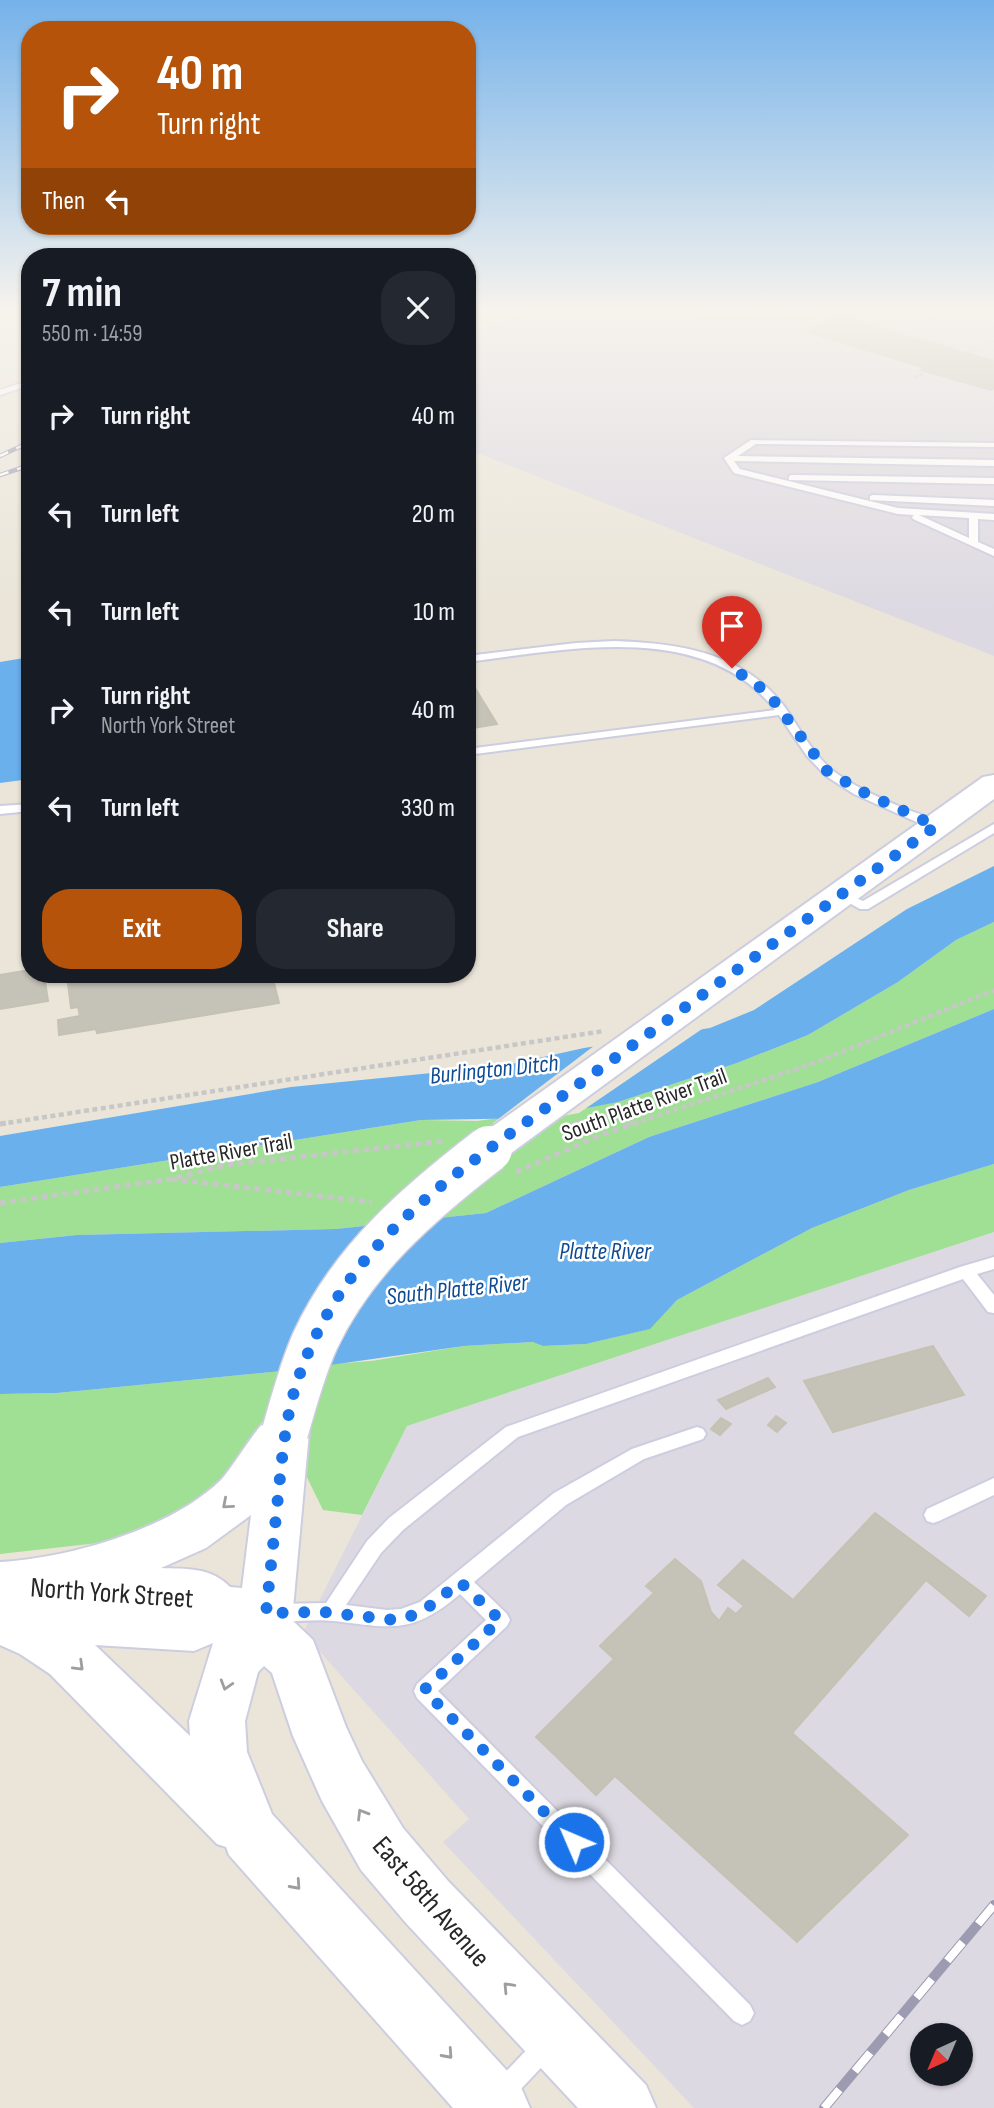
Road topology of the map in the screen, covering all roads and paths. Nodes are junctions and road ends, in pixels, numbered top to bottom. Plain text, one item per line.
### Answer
1 (994, 445) edge
2 (728, 458) junction
3 (994, 463) edge
4 (766, 477) junction
5 (994, 481) edge
6 (845, 497) junction
7 (994, 503) edge
8 (898, 511) junction
9 (974, 516) junction
10 (994, 517) edge
11 (973, 543) junction
12 (994, 553) edge
13 (476, 658) edge
14 (781, 712) junction
15 (476, 751) edge
16 (994, 784) edge
17 (21, 808) edge
18 (0, 810) edge
19 (936, 826) junction
20 (994, 828) edge
21 (841, 895) junction
22 (994, 990) edge
23 (651, 1032) junction
24 (552, 1121) junction
25 (0, 1124) edge
26 (632, 1125) junction
27 (481, 1156) junction
28 (171, 1179) junction
29 (0, 1203) edge
30 (378, 1203) dead end
31 (994, 1263) edge
32 (967, 1271) junction
33 (994, 1307) edge
34 (285, 1432) junction
35 (697, 1434) dead end
36 (994, 1486) edge
37 (933, 1515) dead end
38 (460, 1582) junction
39 (9, 1601) edge
40 (331, 1612) junction
41 (249, 1618) junction
42 (250, 1834) junction
43 (742, 2013) dead end
44 (555, 2037) junction
45 (492, 2106) edge
46 (623, 2108) edge

1 - 2 lane
2 - 3 lane
2 - 4 lane
4 - 5 lane
4 - 6 lane
6 - 7 lane
6 - 8 lane
8 - 9 lane
8 - 11 lane
9 - 10 lane
9 - 11 lane
11 - 12 lane
13 - 14 lane
14 - 15 lane
14 - 19 lane
16 - 19 main road
17 - 18 lane
19 - 21 main road
20 - 21 lane
21 - 23 main road
22 - 26 path, South Platte River Trail
23 - 24 main road
23 - 25 path
24 - 26 path
24 - 27 main road
26 - 27 path, South Platte River Trail
27 - 28 path, Platte River Trail
27 - 34 main road, bridge
28 - 29 path, Platte River Trail
28 - 30 path
31 - 32 lane
32 - 33 lane
32 - 40 lane
34 -> 39 main road
34 - 41 main road
35 - 38 lane
36 - 37 lane
38 - 40 lane
38 - 43 lane
39 - 41 main road, North York Street
39 -> 42 main road
40 - 41 lane
41 -> 42 main road
44 -> 41 main road, East 58th Avenue
42 -> 45 main road
44 - 45 lane
44 - 46 main road, East 58th Avenue

